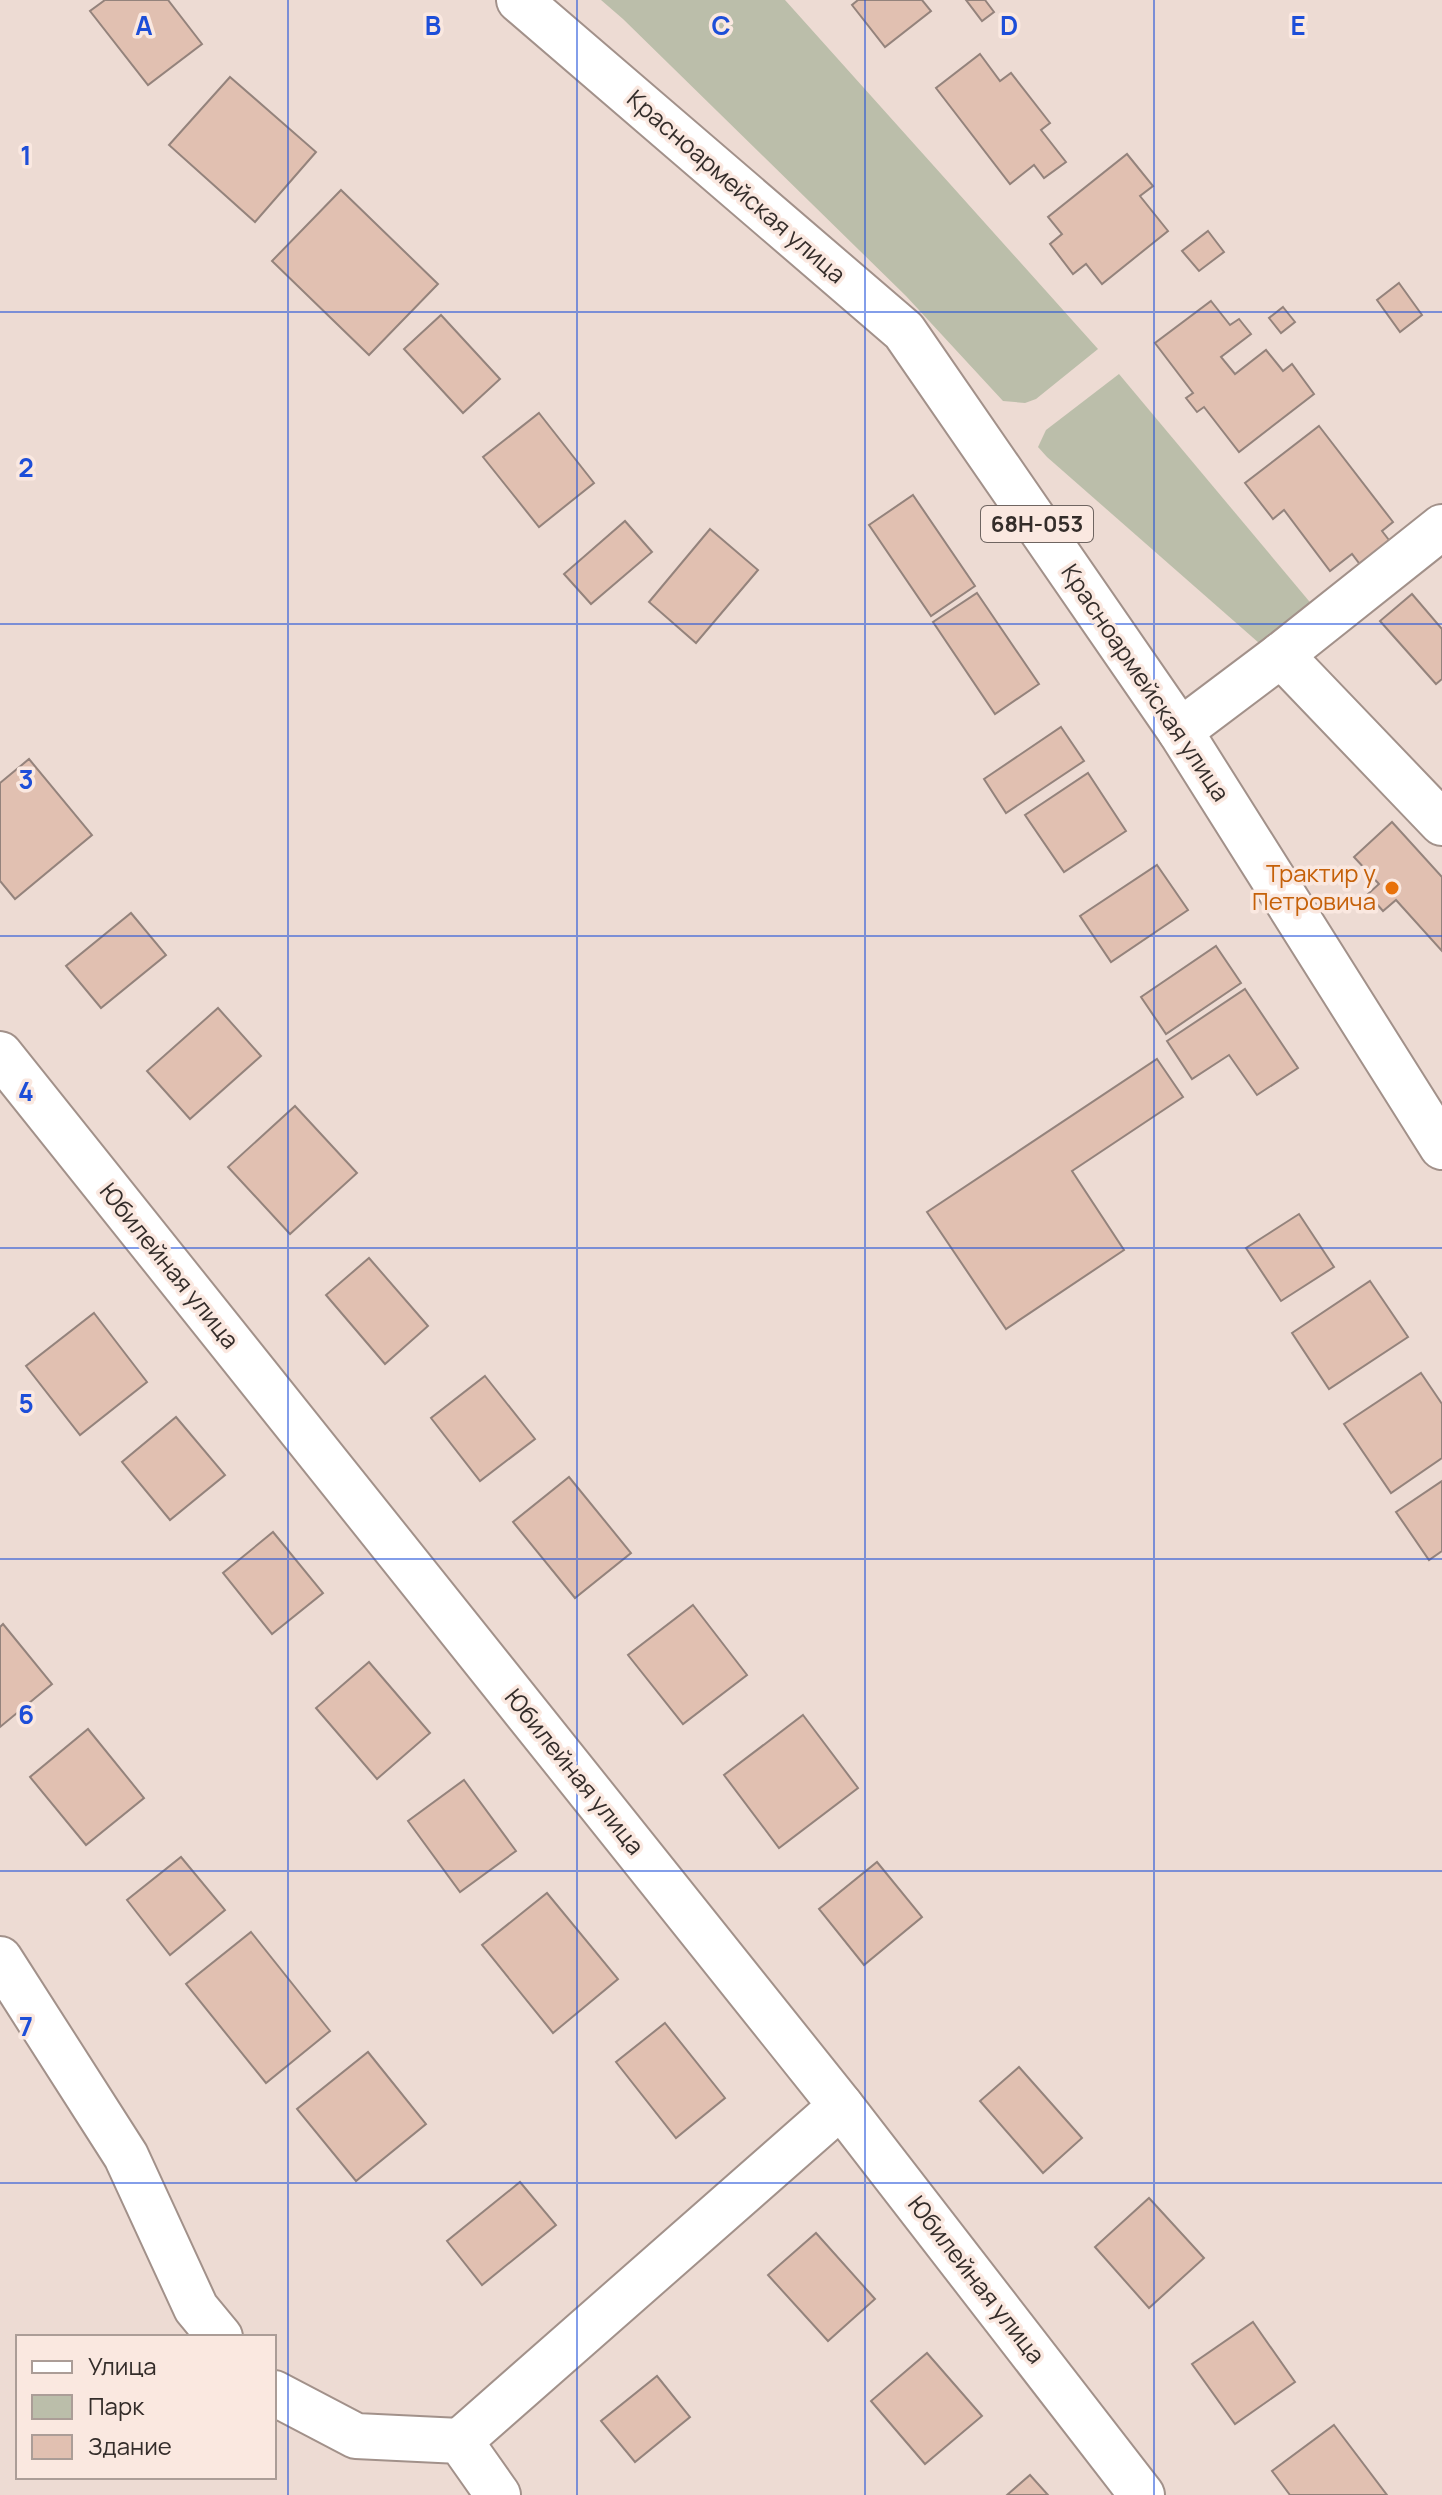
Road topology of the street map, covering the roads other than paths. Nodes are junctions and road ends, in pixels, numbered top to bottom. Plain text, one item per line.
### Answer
1 (519, 0) edge
2 (1442, 527) edge
3 (1281, 655) junction
4 (1180, 731) junction
5 (1442, 823) edge
6 (0, 1054) edge
7 (1442, 1147) edge
8 (0, 1959) edge
9 (841, 2106) junction
10 (218, 2335) edge
11 (276, 2394) edge
12 (460, 2441) junction
13 (498, 2495) edge
14 (1142, 2495) edge

1 - 4 street, Красноармейская улица / 68Н-053
2 - 3 street
3 - 4 street
3 - 5 street
4 - 7 street, Красноармейская улица / 68Н-053
6 - 9 street, Юбилейная улица
8 - 10 street
9 - 12 street
9 - 14 street, Юбилейная улица
11 - 12 street
12 - 13 street

